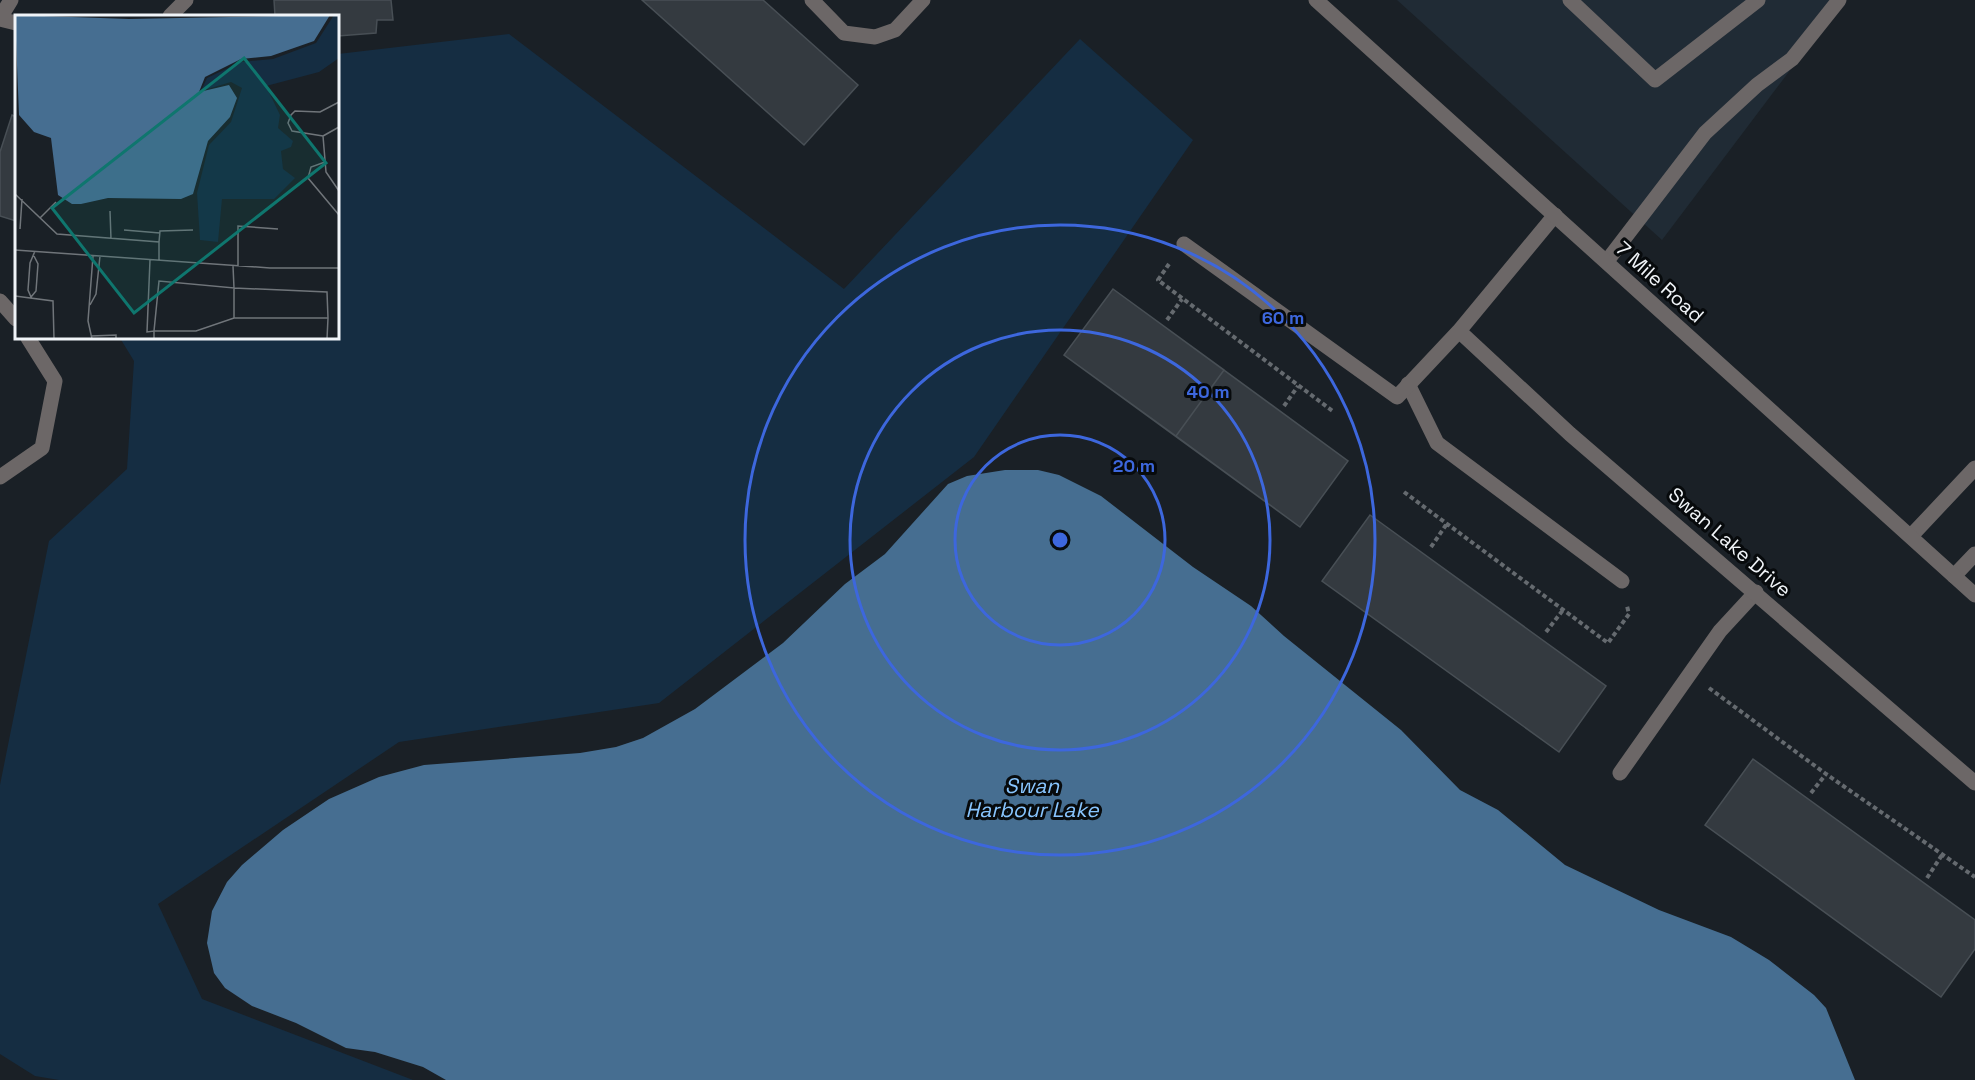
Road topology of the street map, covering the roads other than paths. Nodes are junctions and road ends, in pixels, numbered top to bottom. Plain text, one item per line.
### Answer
1 (11, 0) edge
2 (186, 0) edge
3 (812, 0) edge
4 (923, 0) edge
5 (1316, 0) edge
6 (1570, 0) edge
7 (1758, 0) edge
8 (1839, 0) edge
9 (171, 15) edge
10 (0, 18) edge
11 (15, 23) edge
12 (1555, 215) junction
13 (1184, 244) road end
14 (1606, 261) junction
15 (0, 301) edge
16 (15, 318) edge
17 (1459, 331) junction
18 (29, 339) edge
19 (1408, 384) junction
20 (1975, 468) edge
21 (0, 477) edge
22 (1911, 536) junction
23 (1975, 554) edge
24 (1954, 576) junction
25 (1622, 581) road end
26 (1756, 592) junction
27 (1975, 595) edge
28 (1620, 773) dead end
29 (1975, 783) edge

1 - 10 street
2 - 9 street
3 - 4 street
5 - 12 street, 7 Mile Road
6 - 7 street
8 - 14 street
10 - 11 street
12 - 14 street, 7 Mile Road
12 - 17 street
13 - 19 street
14 - 22 street, 7 Mile Road
15 - 16 street
17 - 19 street
17 - 26 street, Swan Lake Drive
18 - 21 street
19 - 25 street
20 - 22 street
22 - 24 street, 7 Mile Road
23 - 24 street
24 - 27 street, 7 Mile Road
26 - 28 street
26 - 29 street, Swan Lake Drive

